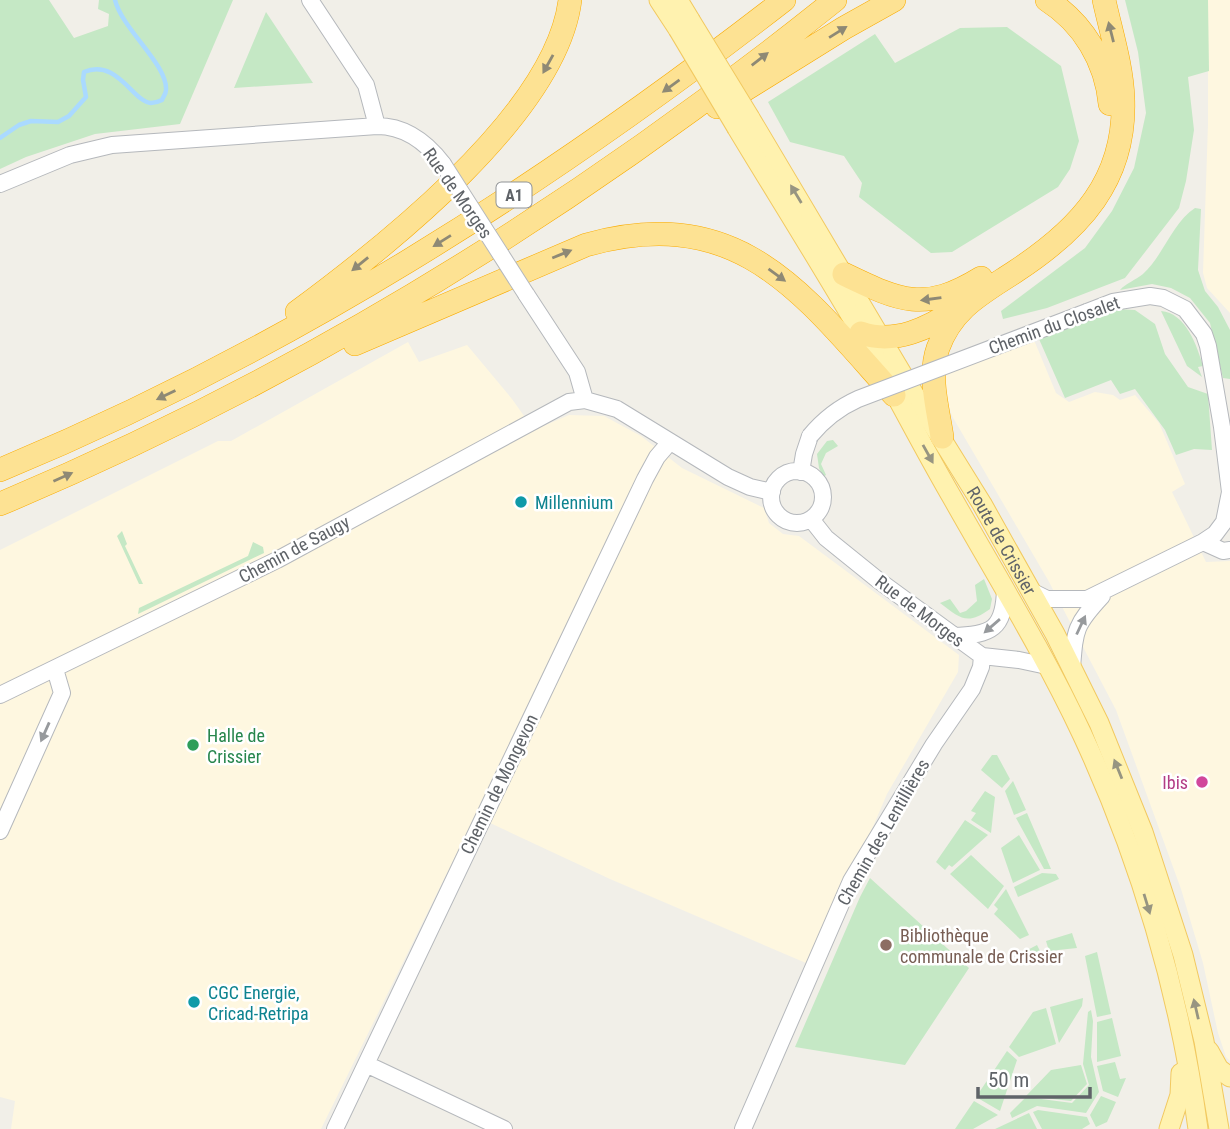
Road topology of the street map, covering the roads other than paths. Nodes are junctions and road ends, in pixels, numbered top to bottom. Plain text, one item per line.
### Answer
1 (310, 0) edge
2 (570, 0) edge
3 (659, 0) edge
4 (678, 0) edge
5 (784, 0) edge
6 (835, 0) edge
7 (894, 0) edge
8 (1047, 0) edge
9 (1104, 0) edge
10 (684, 25) junction
11 (743, 123) junction
12 (377, 126) junction
13 (0, 184) edge
14 (585, 186) junction
15 (844, 274) junction
16 (968, 301) junction
17 (870, 335) junction
18 (227, 364) junction
19 (894, 395) junction
20 (233, 397) junction
21 (585, 400) junction
22 (942, 437) junction
23 (669, 443) junction
24 (0, 470) edge
25 (801, 472) junction
26 (772, 492) junction
27 (0, 504) edge
28 (811, 519) junction
29 (1227, 524) edge
30 (1203, 542) junction
31 (1230, 551) edge
32 (1005, 589) junction
33 (1108, 590) junction
34 (1031, 591) junction
35 (953, 636) junction
36 (982, 656) junction
37 (1047, 666) junction
38 (1072, 668) junction
39 (55, 669) junction
40 (0, 695) edge
41 (0, 831) edge
42 (1204, 1041) junction
43 (1184, 1047) junction
44 (366, 1064) junction
45 (1230, 1077) edge
46 (1218, 1125) edge
47 (335, 1129) edge
48 (504, 1129) edge
49 (743, 1129) edge
50 (1169, 1129) edge
51 (1198, 1129) edge

1 - 12 street
2 -> 18 highway
3 - 10 main road, Route de Crissier
4 - 10 main road, Route de Crissier
5 -> 18 highway, A1
14 -> 6 highway, A1
14 -> 7 highway
8 -> 15 highway
16 -> 9 highway
10 - 11 main road, Route de Crissier, bridge
15 -> 11 main road, Route de Crissier
11 - 17 main road, Route de Crissier
12 - 13 street, Rue de Morges
12 - 21 street, Rue de Morges, bridge
14 - 20 highway, A1
15 - 17 main road, Route de Crissier
16 - 17 highway
16 - 22 highway
17 - 19 main road, Route de Crissier
17 - 22 main road, Route de Crissier
18 -> 24 highway, A1
20 -> 19 highway
19 -> 32 main road, Route de Crissier
27 -> 20 highway, A1
21 - 23 street
21 - 39 street, Chemin de Saugy
22 - 34 main road, Route de Crissier
23 - 26 street
23 - 44 street, Chemin de Mongevon
25 - 26 street
25 - 28 street
25 - 29 street, Chemin du Closalet, bridge
26 - 28 street
28 - 35 street, Rue de Morges
29 - 30 street, Chemin du Closalet
30 - 31 street
30 - 33 street, Chemin du Closalet
32 -> 35 street
32 - 37 main road, Route de Crissier
33 - 34 street, Chemin du Closalet
38 -> 33 street, Chemin du Closalet
34 - 38 main road, Route de Crissier
35 - 36 street, Rue de Morges
36 - 37 street, Rue de Morges
36 - 49 street, Chemin des Lentillières
37 -> 43 main road, Route de Crissier
42 -> 38 main road, Route de Crissier
39 - 40 street, Chemin de Saugy
39 -> 41 street
42 - 45 main road
42 - 46 main road, Route de Crissier
43 - 50 main road
43 - 51 main road, Route de Crissier
44 - 47 street, Chemin de Mongevon
44 - 48 street

